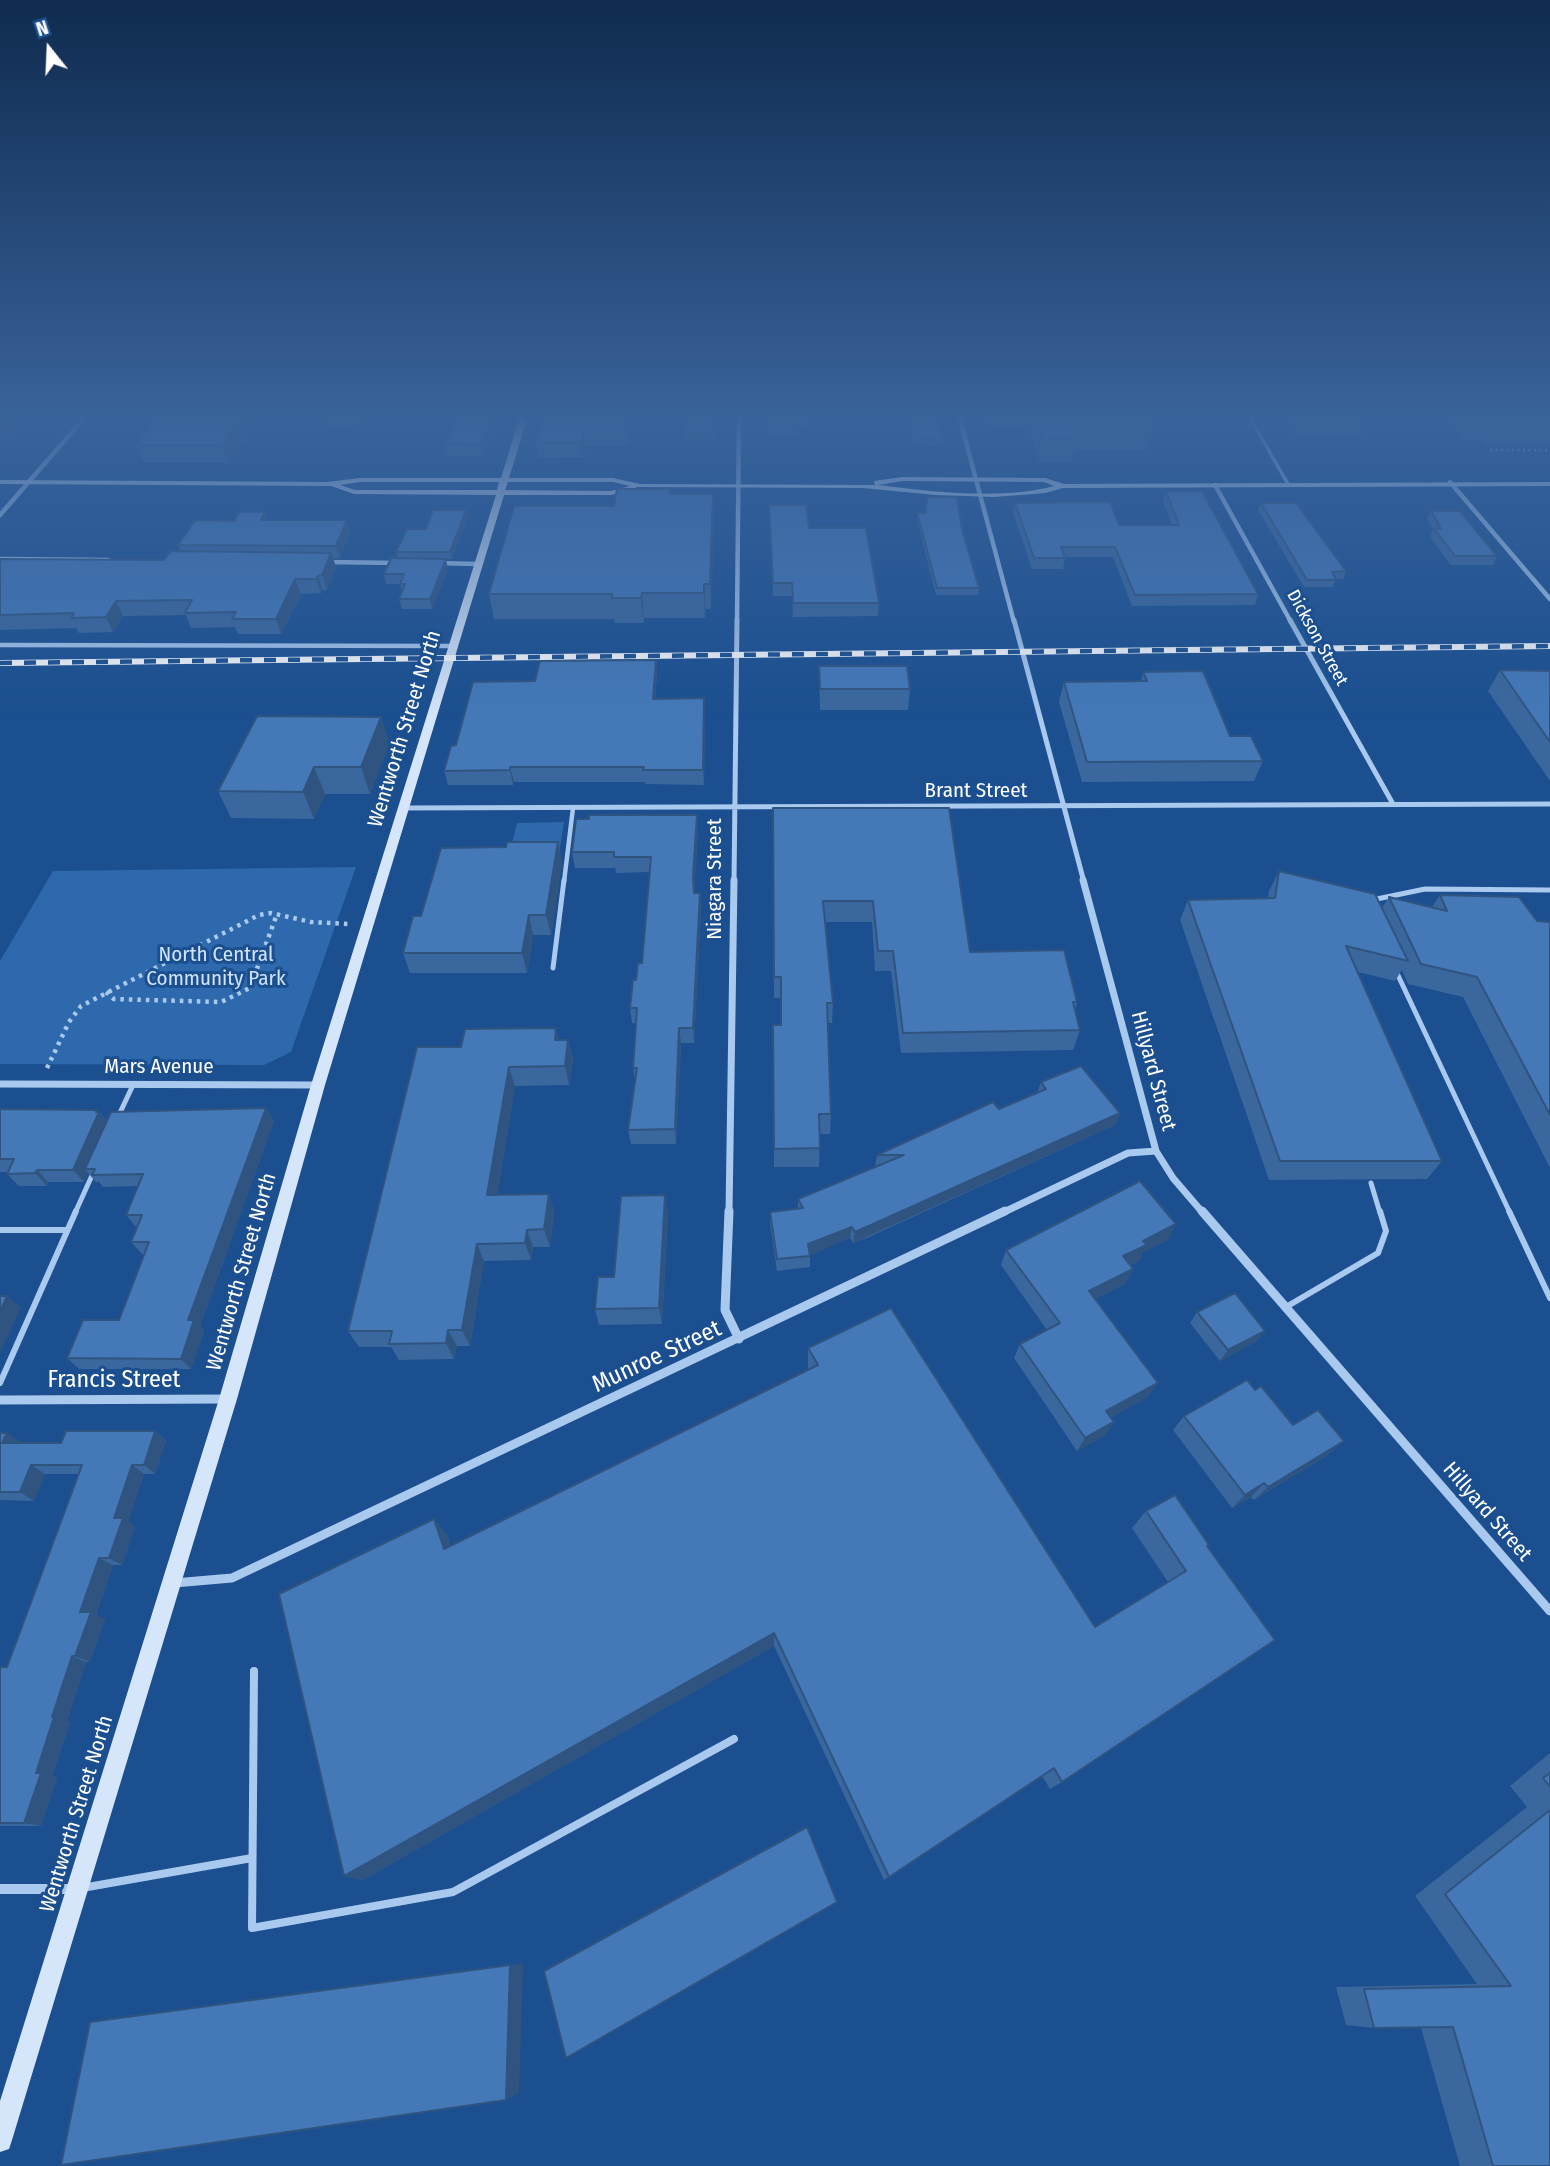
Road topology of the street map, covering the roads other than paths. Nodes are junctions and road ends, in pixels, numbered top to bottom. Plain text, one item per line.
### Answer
1 (493, 517) edge
2 (738, 517) edge
3 (987, 517) edge
4 (1233, 517) edge
5 (1480, 517) edge
6 (0, 559) edge
7 (109, 560) edge
8 (314, 562) edge
9 (410, 563) edge
10 (437, 563) edge
11 (478, 564) junction
12 (1550, 599) edge
13 (0, 645) edge
14 (453, 646) junction
15 (1394, 804) junction
16 (1550, 804) edge
17 (1065, 807) junction
18 (402, 808) junction
19 (573, 808) junction
20 (733, 808) junction
21 (1550, 890) edge
22 (1364, 902) edge
23 (1393, 964) edge
24 (553, 968) dead end
25 (0, 1084) edge
26 (133, 1085) junction
27 (317, 1085) junction
28 (116, 1121) edge
29 (1156, 1151) junction
30 (100, 1157) edge
31 (1371, 1183) edge
32 (0, 1230) edge
33 (67, 1230) junction
34 (1550, 1298) edge
35 (1286, 1307) junction
36 (738, 1339) junction
37 (0, 1383) edge
38 (228, 1399) junction
39 (0, 1400) edge
40 (169, 1583) junction
41 (1550, 1611) edge
42 (254, 1671) dead end
43 (734, 1739) dead end
44 (252, 1858) junction
45 (0, 1889) edge
46 (75, 1889) junction
47 (0, 2140) edge

1 - 11 main road, Wentworth Street North
2 - 20 street, Niagara Street
3 - 17 street, Hillyard Street
4 - 15 street, Dickson Street
5 - 12 street
6 - 7 street
8 - 9 street
10 - 11 street
11 - 14 main road, Wentworth Street North
13 - 14 lane
14 - 18 main road, Wentworth Street North
15 - 16 street, Brant Street
15 - 17 street, Brant Street
17 - 20 street, Brant Street
17 - 29 street, Hillyard Street
18 - 19 street, Brant Street
18 - 27 main road, Wentworth Street North
19 - 20 street, Brant Street
19 - 24 lane
20 - 36 street, Niagara Street
21 - 22 lane
23 - 34 lane
25 - 26 street, Mars Avenue
26 - 27 street, Mars Avenue
26 - 28 lane
27 - 38 main road, Wentworth Street North
29 - 35 street, Hillyard Street
29 - 36 street, Munroe Street
30 - 33 lane
31 - 35 lane
32 - 33 lane
33 - 37 lane
35 - 41 street, Hillyard Street
36 - 40 street, Munroe Street
38 - 39 street, Francis Street
38 - 40 main road, Wentworth Street North
40 - 46 main road, Wentworth Street North
42 - 44 lane
43 - 44 lane
44 - 46 lane
45 - 46 street
46 - 47 main road, Wentworth Street North

